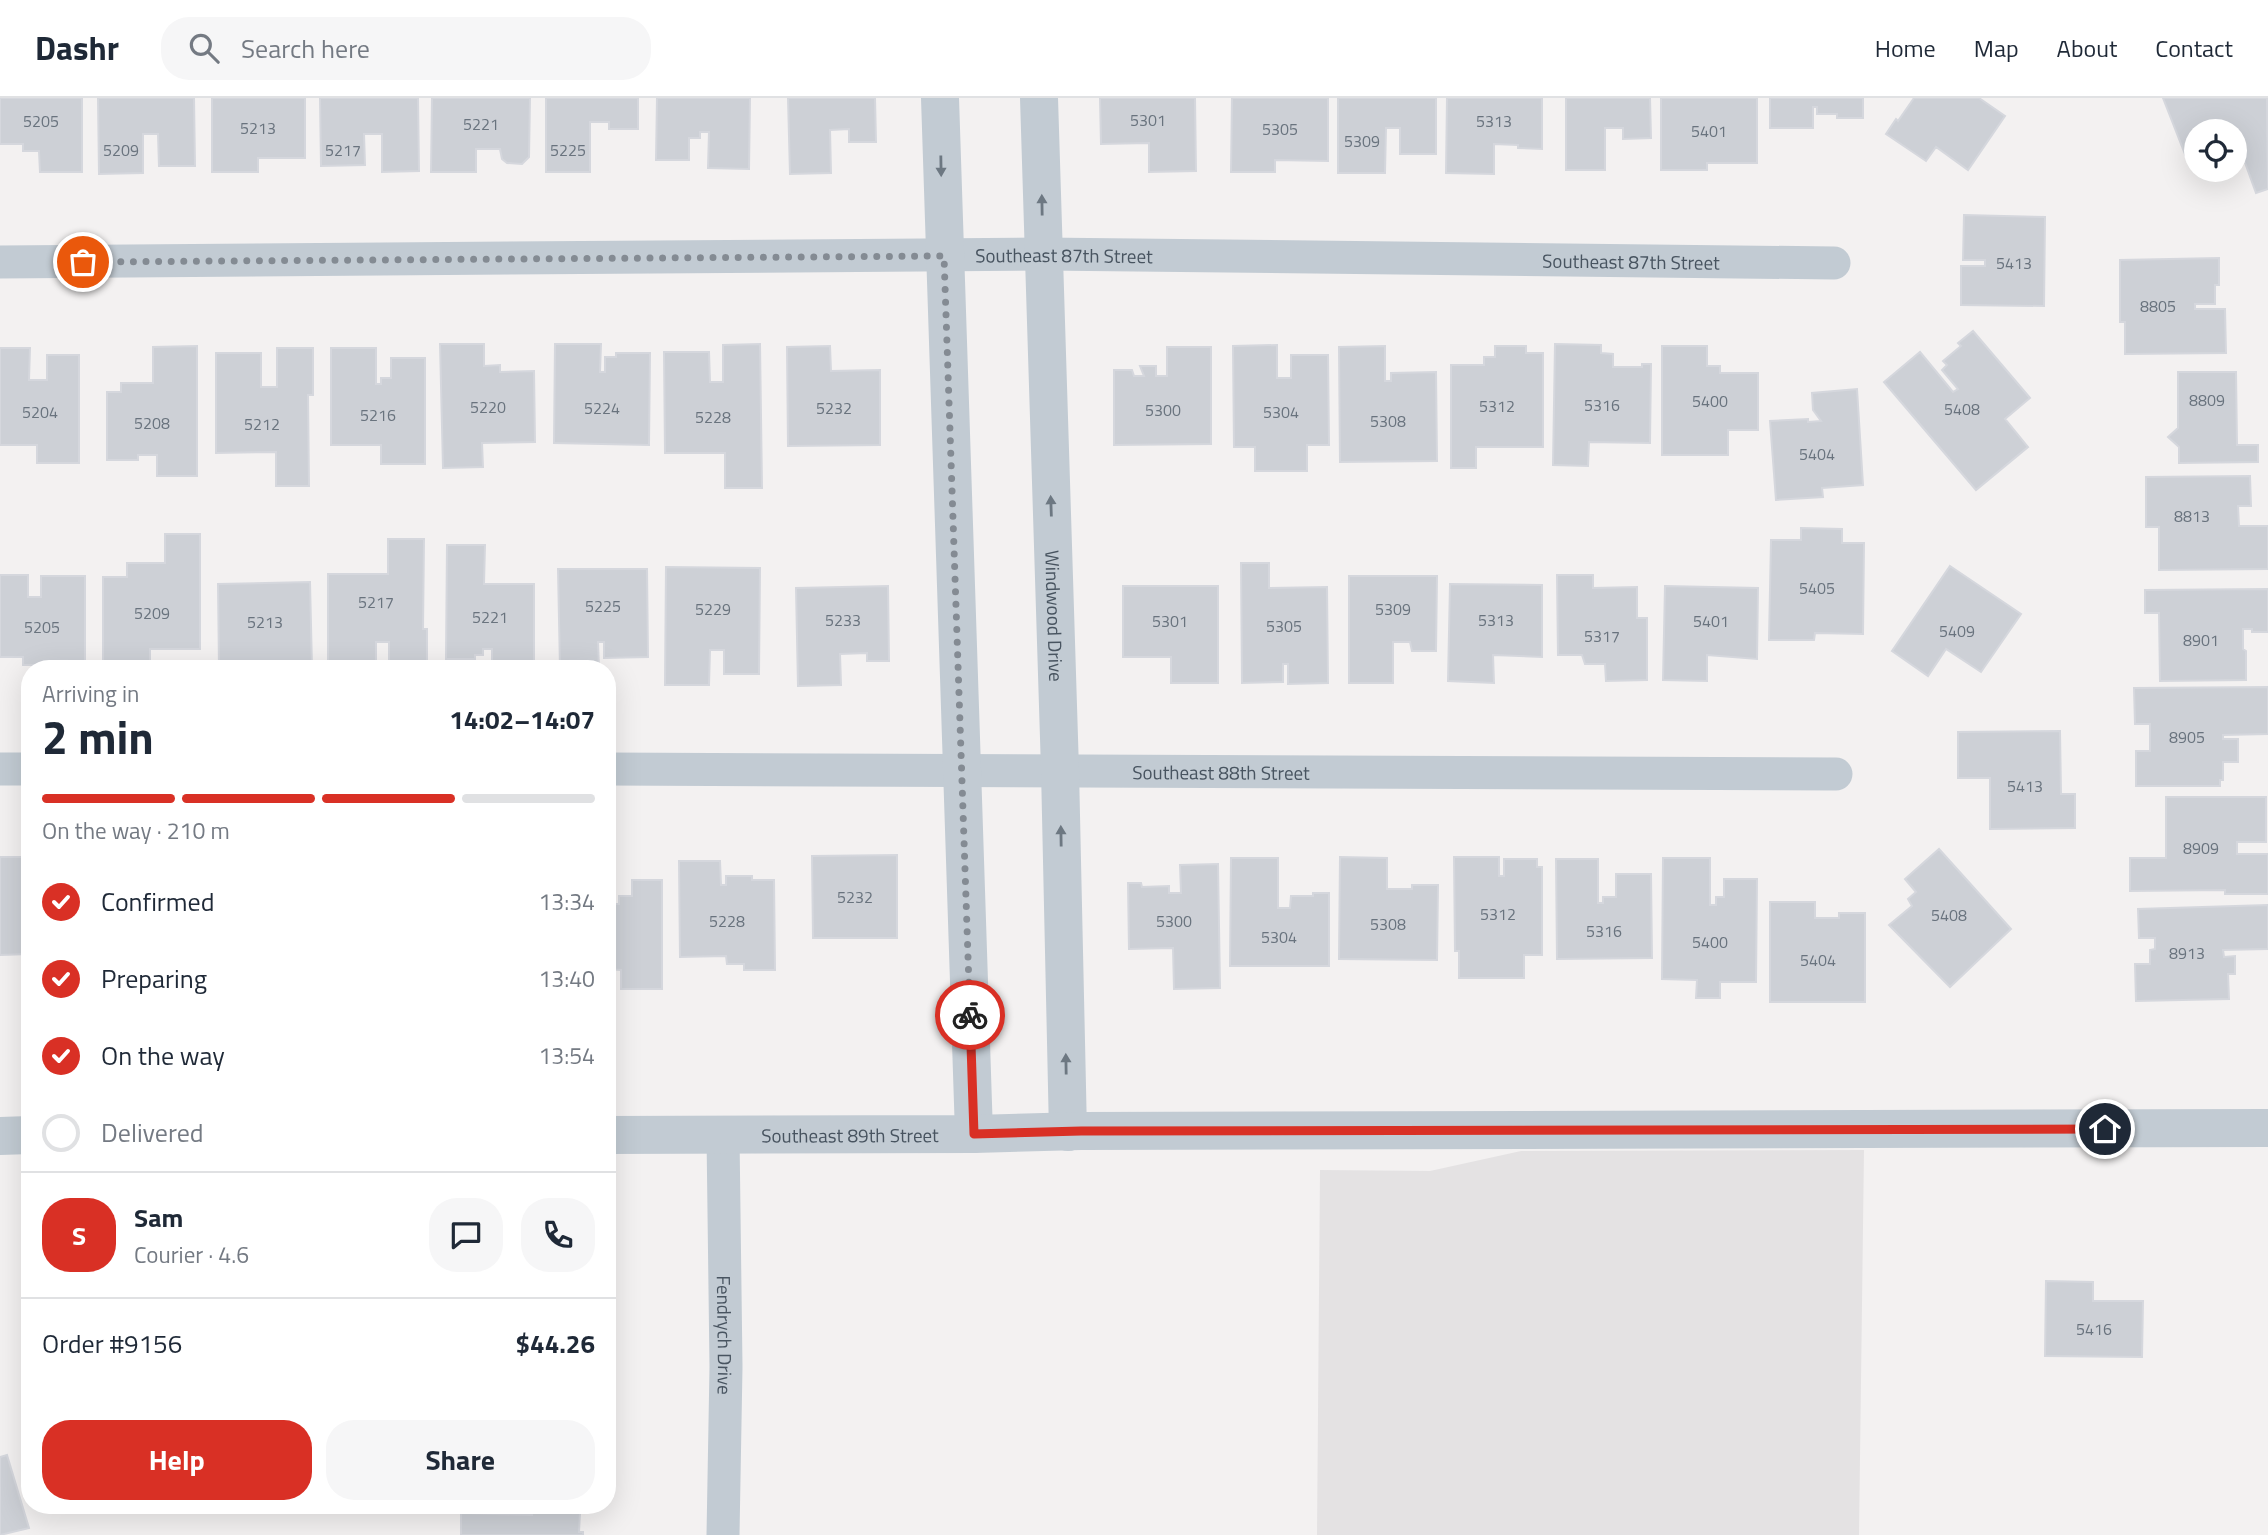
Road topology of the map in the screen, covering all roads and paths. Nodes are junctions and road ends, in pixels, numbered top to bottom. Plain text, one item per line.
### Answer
1 (940, 98) edge
2 (1039, 98) edge
3 (1043, 254) junction
4 (944, 256) junction
5 (0, 262) edge
6 (1834, 263) dead end
7 (0, 769) edge
8 (21, 769) edge
9 (616, 769) edge
10 (961, 769) junction
11 (1059, 770) junction
12 (1836, 774) dead end
13 (2268, 1128) edge
14 (1068, 1132) junction
15 (974, 1134) junction
16 (21, 1135) edge
17 (616, 1135) edge
18 (723, 1135) junction
19 (0, 1136) edge
20 (723, 1535) edge

1 -> 4 street
3 -> 2 street, Windwood Drive
3 - 4 street, Southeast 87th Street
3 - 6 street, Southeast 87th Street
11 -> 3 street, Windwood Drive
4 - 5 street, Southeast 87th Street
4 - 10 street
7 - 8 street
9 - 10 street, Southeast 88th Street
10 - 11 street, Southeast 88th Street
10 - 15 street
11 - 12 street, Southeast 88th Street
14 -> 11 street, Windwood Drive
13 - 14 street, Southeast 89th Street
14 - 15 street, Southeast 89th Street
15 - 18 street, Southeast 89th Street
16 - 19 street
17 - 18 street, Southeast 89th Street
18 - 20 street, Fendrych Drive

